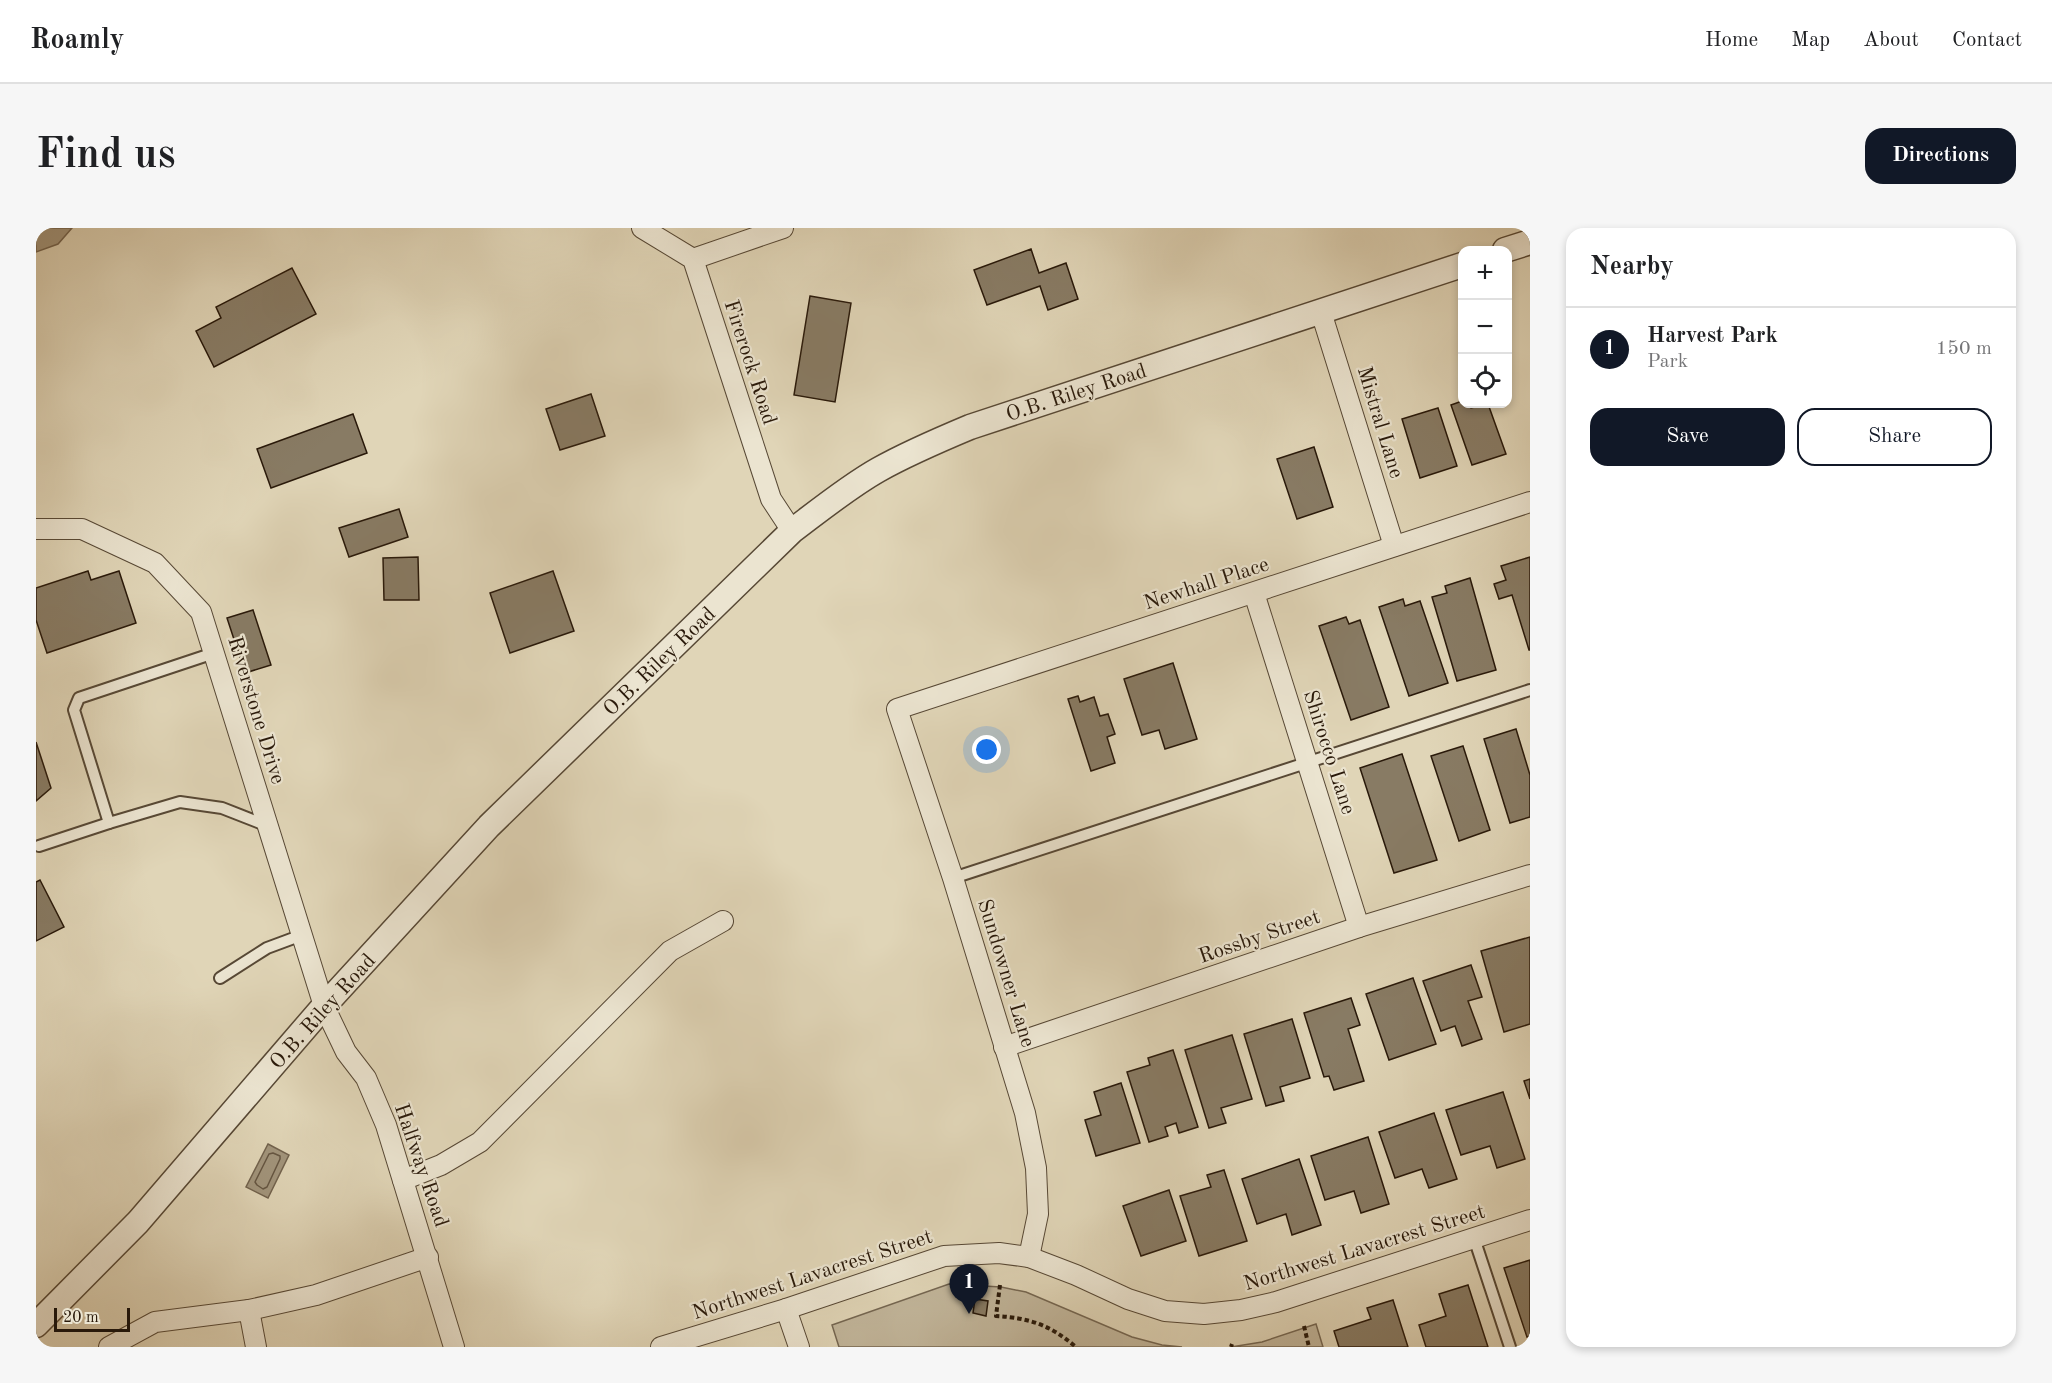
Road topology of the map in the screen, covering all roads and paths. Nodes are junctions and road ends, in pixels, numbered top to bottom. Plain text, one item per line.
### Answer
1 (642, 228) edge
2 (783, 228) edge
3 (1530, 242) edge
4 (1512, 248) edge
5 (693, 259) junction
6 (1458, 266) edge
7 (1321, 312) junction
8 (1530, 502) edge
9 (36, 529) edge
10 (792, 531) junction
11 (1394, 546) junction
12 (1254, 592) junction
13 (214, 653) junction
14 (1530, 690) edge
15 (897, 708) joint
16 (1308, 762) junction
17 (109, 823) junction
18 (268, 826) junction
19 (39, 846) dead end
20 (1530, 875) edge
21 (952, 878) junction
22 (723, 921) dead end
23 (1359, 927) junction
24 (302, 935) junction
25 (220, 978) dead end
26 (324, 1006) junction
27 (1004, 1047) junction
28 (403, 1180) junction
29 (1530, 1220) edge
30 (1474, 1238) junction
31 (428, 1257) junction
32 (1029, 1257) junction
33 (1000, 1285) dead end
34 (786, 1309) junction
35 (249, 1310) junction
36 (36, 1325) edge
37 (1304, 1326) dead end
38 (108, 1347) edge
39 (256, 1347) edge
40 (454, 1347) edge
41 (662, 1347) edge
42 (799, 1347) edge
43 (1076, 1347) edge
44 (1309, 1347) edge
45 (1510, 1347) edge

1 - 5 street
2 - 5 street
3 - 4 street
5 - 10 street, Firerock Road
6 - 7 street, O.B. Riley Road
7 - 10 street, O.B. Riley Road
7 - 11 street, Mistral Lane
8 - 11 street, Newhall Place
9 - 13 street, Riverstone Drive
10 - 26 street, O.B. Riley Road
11 - 12 street, Newhall Place
12 - 15 street, Newhall Place
12 - 16 street, Shirocco Lane
13 - 17 lane
13 - 18 street, Riverstone Drive
14 - 16 lane
15 - 21 street, Sundowner Lane
16 - 21 lane
16 - 23 street, Shirocco Lane
17 - 18 lane
17 - 19 lane
18 - 24 street, Riverstone Drive
20 - 23 street, Rossby Street
21 - 27 street, Sundowner Lane
22 - 28 street
23 - 27 street, Rossby Street
24 - 25 lane
24 - 26 street, Riverstone Drive
26 - 28 street, Halfway Road
26 - 36 street, O.B. Riley Road
27 - 32 street, Sundowner Lane
28 - 31 street, Halfway Road
29 - 30 street, Northwest Lavacrest Street
30 - 32 street, Northwest Lavacrest Street
30 - 45 lane
31 - 35 street
31 - 40 street, Halfway Road
32 - 34 street, Northwest Lavacrest Street
33 - 43 path
34 - 41 street, Northwest Lavacrest Street
34 - 42 street
35 - 38 street
35 - 39 street
37 - 44 path

